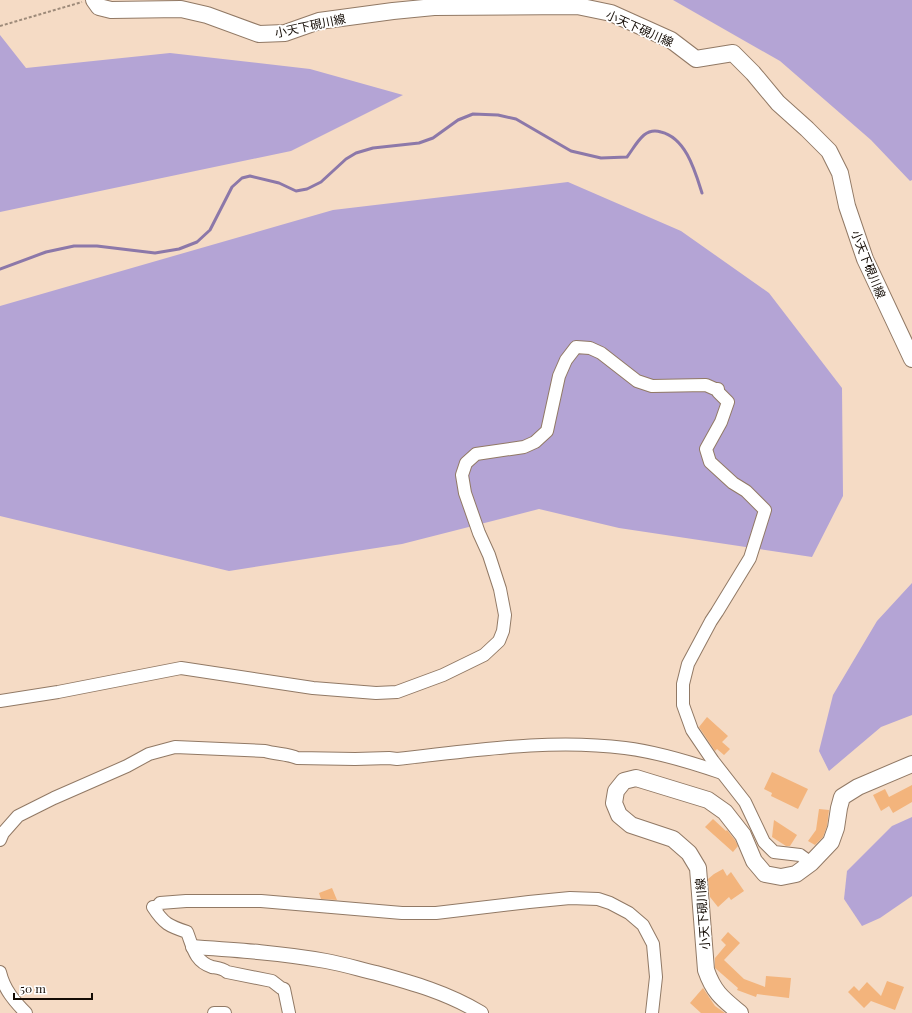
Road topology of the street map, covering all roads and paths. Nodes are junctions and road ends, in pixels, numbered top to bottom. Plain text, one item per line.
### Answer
1 (89, 0) edge
2 (94, 0) edge
3 (0, 26) edge
4 (912, 359) edge
5 (0, 701) edge
6 (912, 764) edge
7 (722, 773) junction
8 (0, 840) edge
9 (811, 863) junction
10 (193, 947) junction
11 (0, 972) edge
12 (26, 1013) edge
13 (214, 1013) edge
14 (225, 1013) edge
15 (289, 1013) edge
16 (481, 1013) edge
17 (652, 1013) edge
18 (740, 1013) edge

1 - 3 path
2 - 4 main road, 小天下硯川線
5 - 7 street
6 - 9 main road, 小天下硯川線
7 - 8 street
7 - 9 street
9 - 18 main road, 小天下硯川線
10 - 15 street
10 - 16 street
10 - 17 street
11 - 12 street
13 - 14 street

